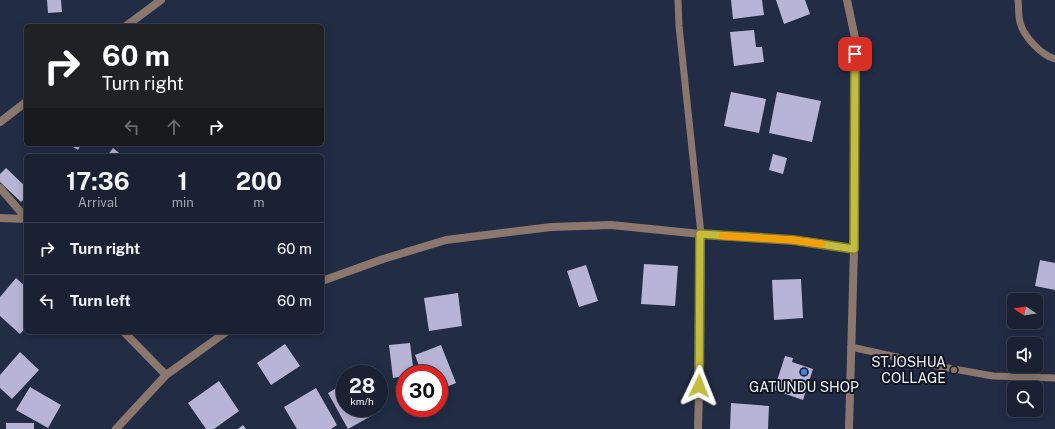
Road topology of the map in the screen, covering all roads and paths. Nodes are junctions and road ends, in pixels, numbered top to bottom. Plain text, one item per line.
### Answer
1 (161, 0) edge
2 (678, 0) edge
3 (847, 0) edge
4 (1018, 0) edge
5 (129, 24) edge
6 (1055, 59) edge
7 (24, 104) edge
8 (0, 122) edge
9 (0, 188) edge
10 (24, 216) edge
11 (0, 218) edge
12 (24, 218) edge
13 (700, 234) junction
14 (854, 249) junction
15 (324, 280) edge
16 (126, 334) edge
17 (223, 334) edge
18 (851, 347) junction
19 (166, 375) junction
20 (1055, 378) edge
21 (116, 429) edge
22 (698, 429) edge
23 (849, 429) edge

1 - 5 street
2 - 13 lane
3 - 14 street
4 - 6 lane
7 - 8 street
9 - 10 street
11 - 12 street
13 - 14 street
13 - 15 street
13 - 22 street
14 - 18 street
16 - 19 street
17 - 19 street
18 - 20 lane
18 - 23 street
19 - 21 street

